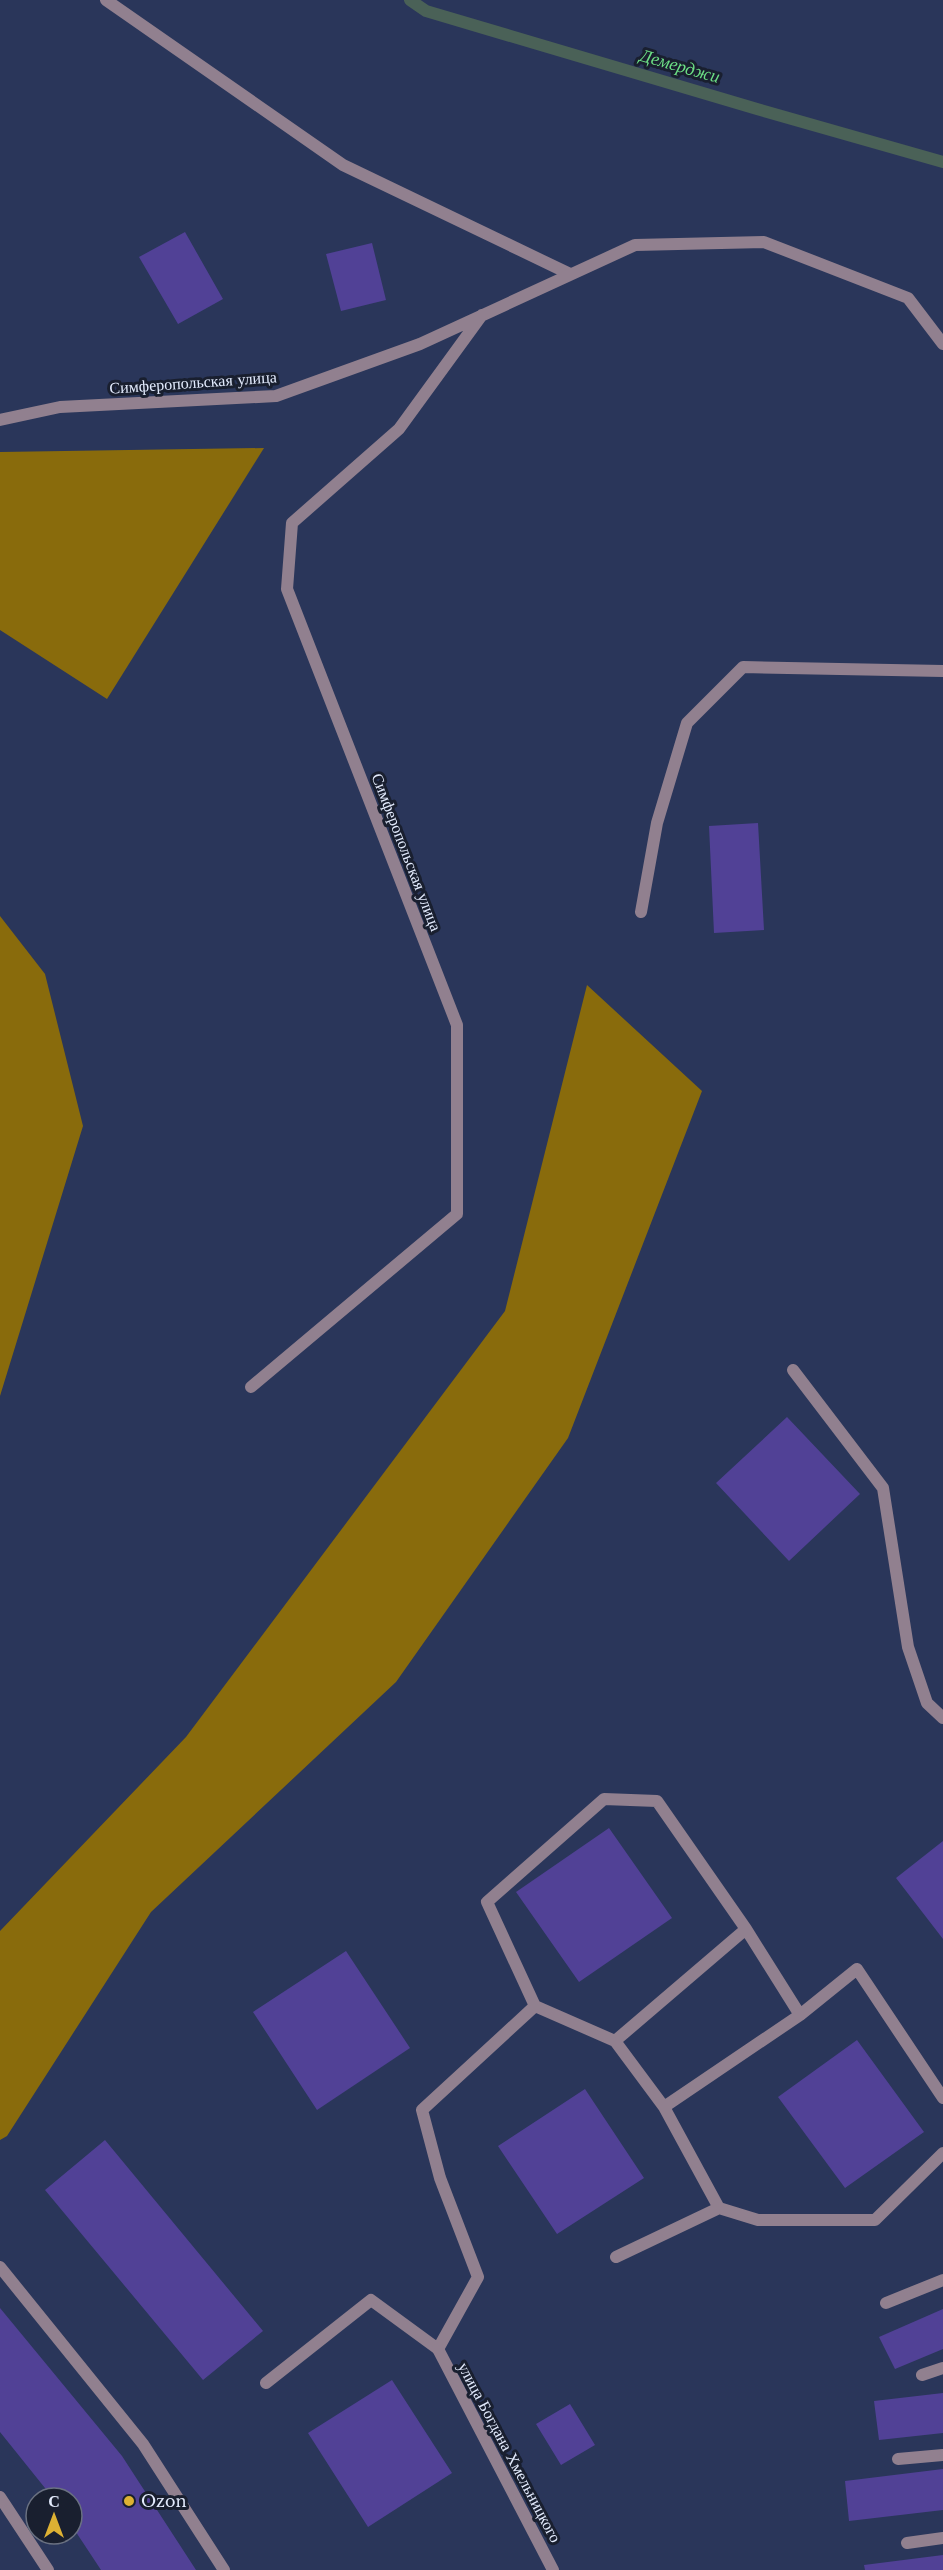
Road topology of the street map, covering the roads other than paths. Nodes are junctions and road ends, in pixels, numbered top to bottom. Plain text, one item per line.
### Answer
1 (106, 0) edge
2 (570, 274) junction
3 (482, 315) junction
4 (943, 344) edge
5 (0, 420) edge
6 (943, 671) edge
7 (641, 912) dead end
8 (793, 1370) dead end
9 (251, 1387) dead end
10 (943, 1718) edge
11 (746, 1929) junction
12 (535, 2006) junction
13 (800, 2015) junction
14 (615, 2041) junction
15 (943, 2098) edge
16 (664, 2107) junction
17 (943, 2153) edge
18 (719, 2208) junction
19 (616, 2257) dead end
20 (0, 2267) edge
21 (943, 2280) edge
22 (886, 2303) dead end
23 (438, 2349) junction
24 (943, 2368) edge
25 (922, 2375) dead end
26 (266, 2383) dead end
27 (943, 2455) edge
28 (898, 2459) dead end
29 (0, 2497) edge
30 (943, 2538) edge
31 (907, 2543) dead end
32 (48, 2570) edge
33 (224, 2570) edge
34 (554, 2570) edge

1 - 2 street
2 - 3 street, Симферопольская улица
2 - 4 street, Симферопольская улица
3 - 5 street, Симферопольская улица
3 - 9 street, Симферопольская улица
6 - 7 street
8 - 10 street
11 - 12 street
11 - 13 street
11 - 14 street
12 - 14 street
12 - 23 street
13 - 15 street
13 - 16 street
14 - 16 street
16 - 18 street
17 - 18 street
18 - 19 street
20 - 33 street
21 - 22 street
23 - 26 street
23 - 34 street, улица Богдана Хмельницкого
24 - 25 street
27 - 28 street
29 - 32 street
30 - 31 street

